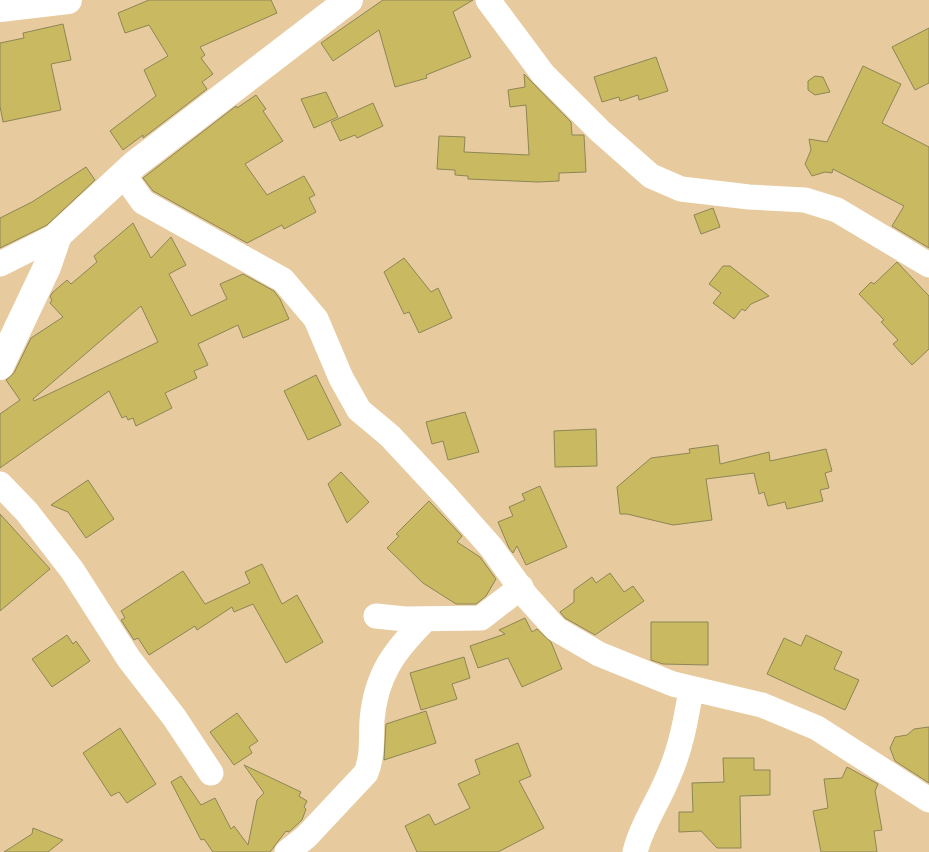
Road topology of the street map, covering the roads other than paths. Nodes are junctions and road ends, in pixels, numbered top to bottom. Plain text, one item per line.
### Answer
1 (68, 0) edge
2 (349, 0) edge
3 (488, 0) edge
4 (0, 8) edge
5 (123, 174) junction
6 (58, 235) junction
7 (0, 264) edge
8 (929, 265) edge
9 (0, 366) edge
10 (0, 484) edge
11 (521, 586) junction
12 (376, 616) dead end
13 (426, 619) junction
14 (691, 690) junction
15 (211, 773) dead end
16 (929, 800) edge
17 (287, 852) edge
18 (635, 852) edge

1 - 4 street
2 - 5 street
3 - 8 street
5 - 6 street
5 - 11 street
6 - 7 street
6 - 9 street
10 - 15 street
11 - 13 street
11 - 14 street
12 - 13 street
13 - 17 street
14 - 16 street
14 - 18 street

